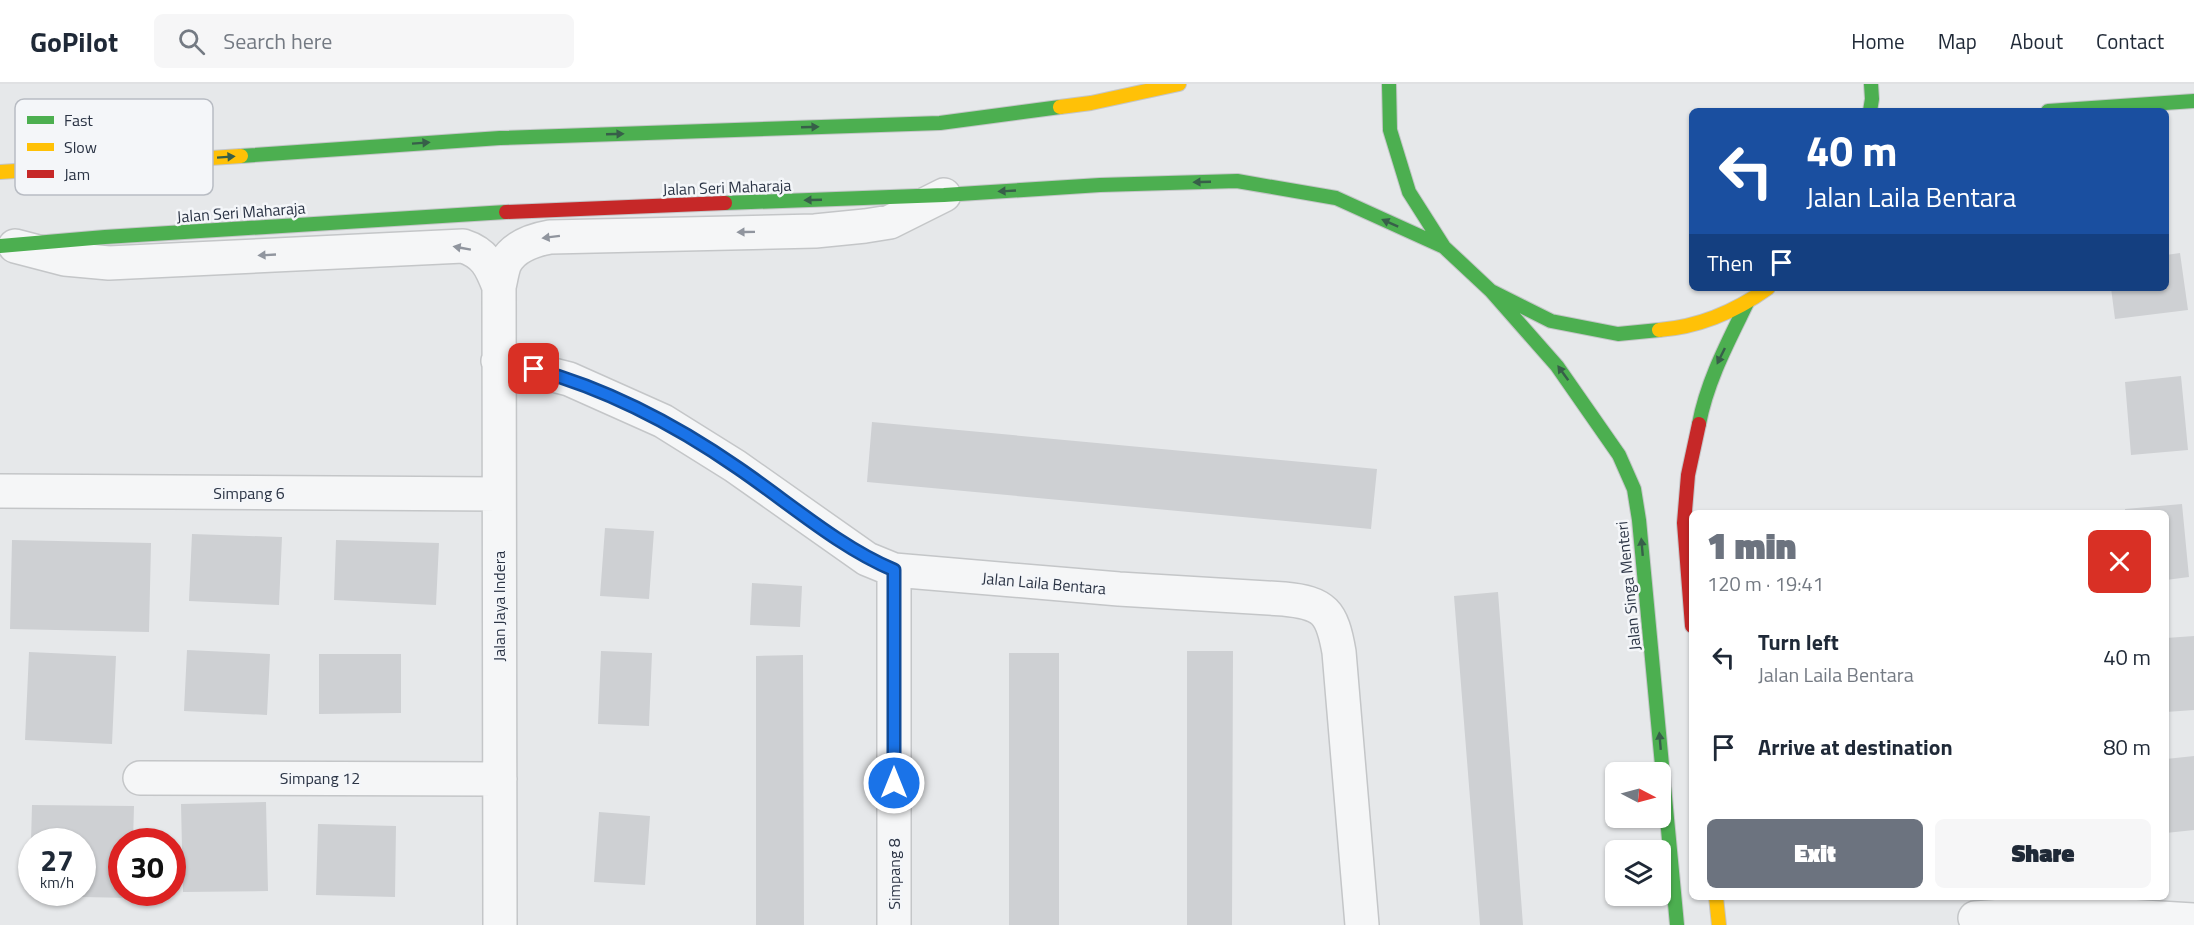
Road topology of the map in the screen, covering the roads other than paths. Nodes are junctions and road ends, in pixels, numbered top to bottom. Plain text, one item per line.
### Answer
1 (1179, 84) edge
2 (1389, 84) edge
3 (1871, 84) edge
4 (2194, 101) edge
5 (1870, 108) edge
6 (2092, 108) edge
7 (213, 158) edge
8 (15, 171) edge
9 (0, 172) edge
10 (944, 195) junction
11 (5, 245) edge
12 (1444, 247) junction
13 (499, 287) junction
14 (1491, 291) junction
15 (1764, 291) edge
16 (1747, 303) junction
17 (498, 362) junction
18 (0, 491) edge
19 (498, 494) junction
20 (894, 570) junction
21 (1689, 587) edge
22 (140, 778) dead end
23 (500, 779) junction
24 (1716, 900) edge
25 (1975, 918) dead end
26 (2194, 920) edge
27 (500, 925) edge
28 (894, 925) edge
29 (1362, 925) edge
30 (1677, 925) edge
31 (1719, 925) edge

7 -> 1 main road
2 - 12 main road
3 - 5 main road
4 - 6 main road
9 -> 8 main road
10 -> 11 main road, Jalan Seri Maharaja
12 -> 10 main road, Jalan Seri Maharaja
10 -> 13 street
13 -> 11 street
12 - 14 main road
13 - 17 street, Jalan Jaya Indera
14 - 16 main road
30 -> 14 main road, Jalan Singa Menteri
15 - 16 main road
16 -> 21 main road
17 - 19 street, Jalan Jaya Indera
17 - 20 street, Jalan Laila Bentara
18 - 19 street, Simpang 6
19 - 23 street, Jalan Jaya Indera
20 - 28 street, Simpang 8
20 - 29 street, Jalan Laila Bentara
22 - 23 street, Simpang 12
23 - 27 street, Jalan Jaya Indera
24 - 31 main road
25 - 26 street

